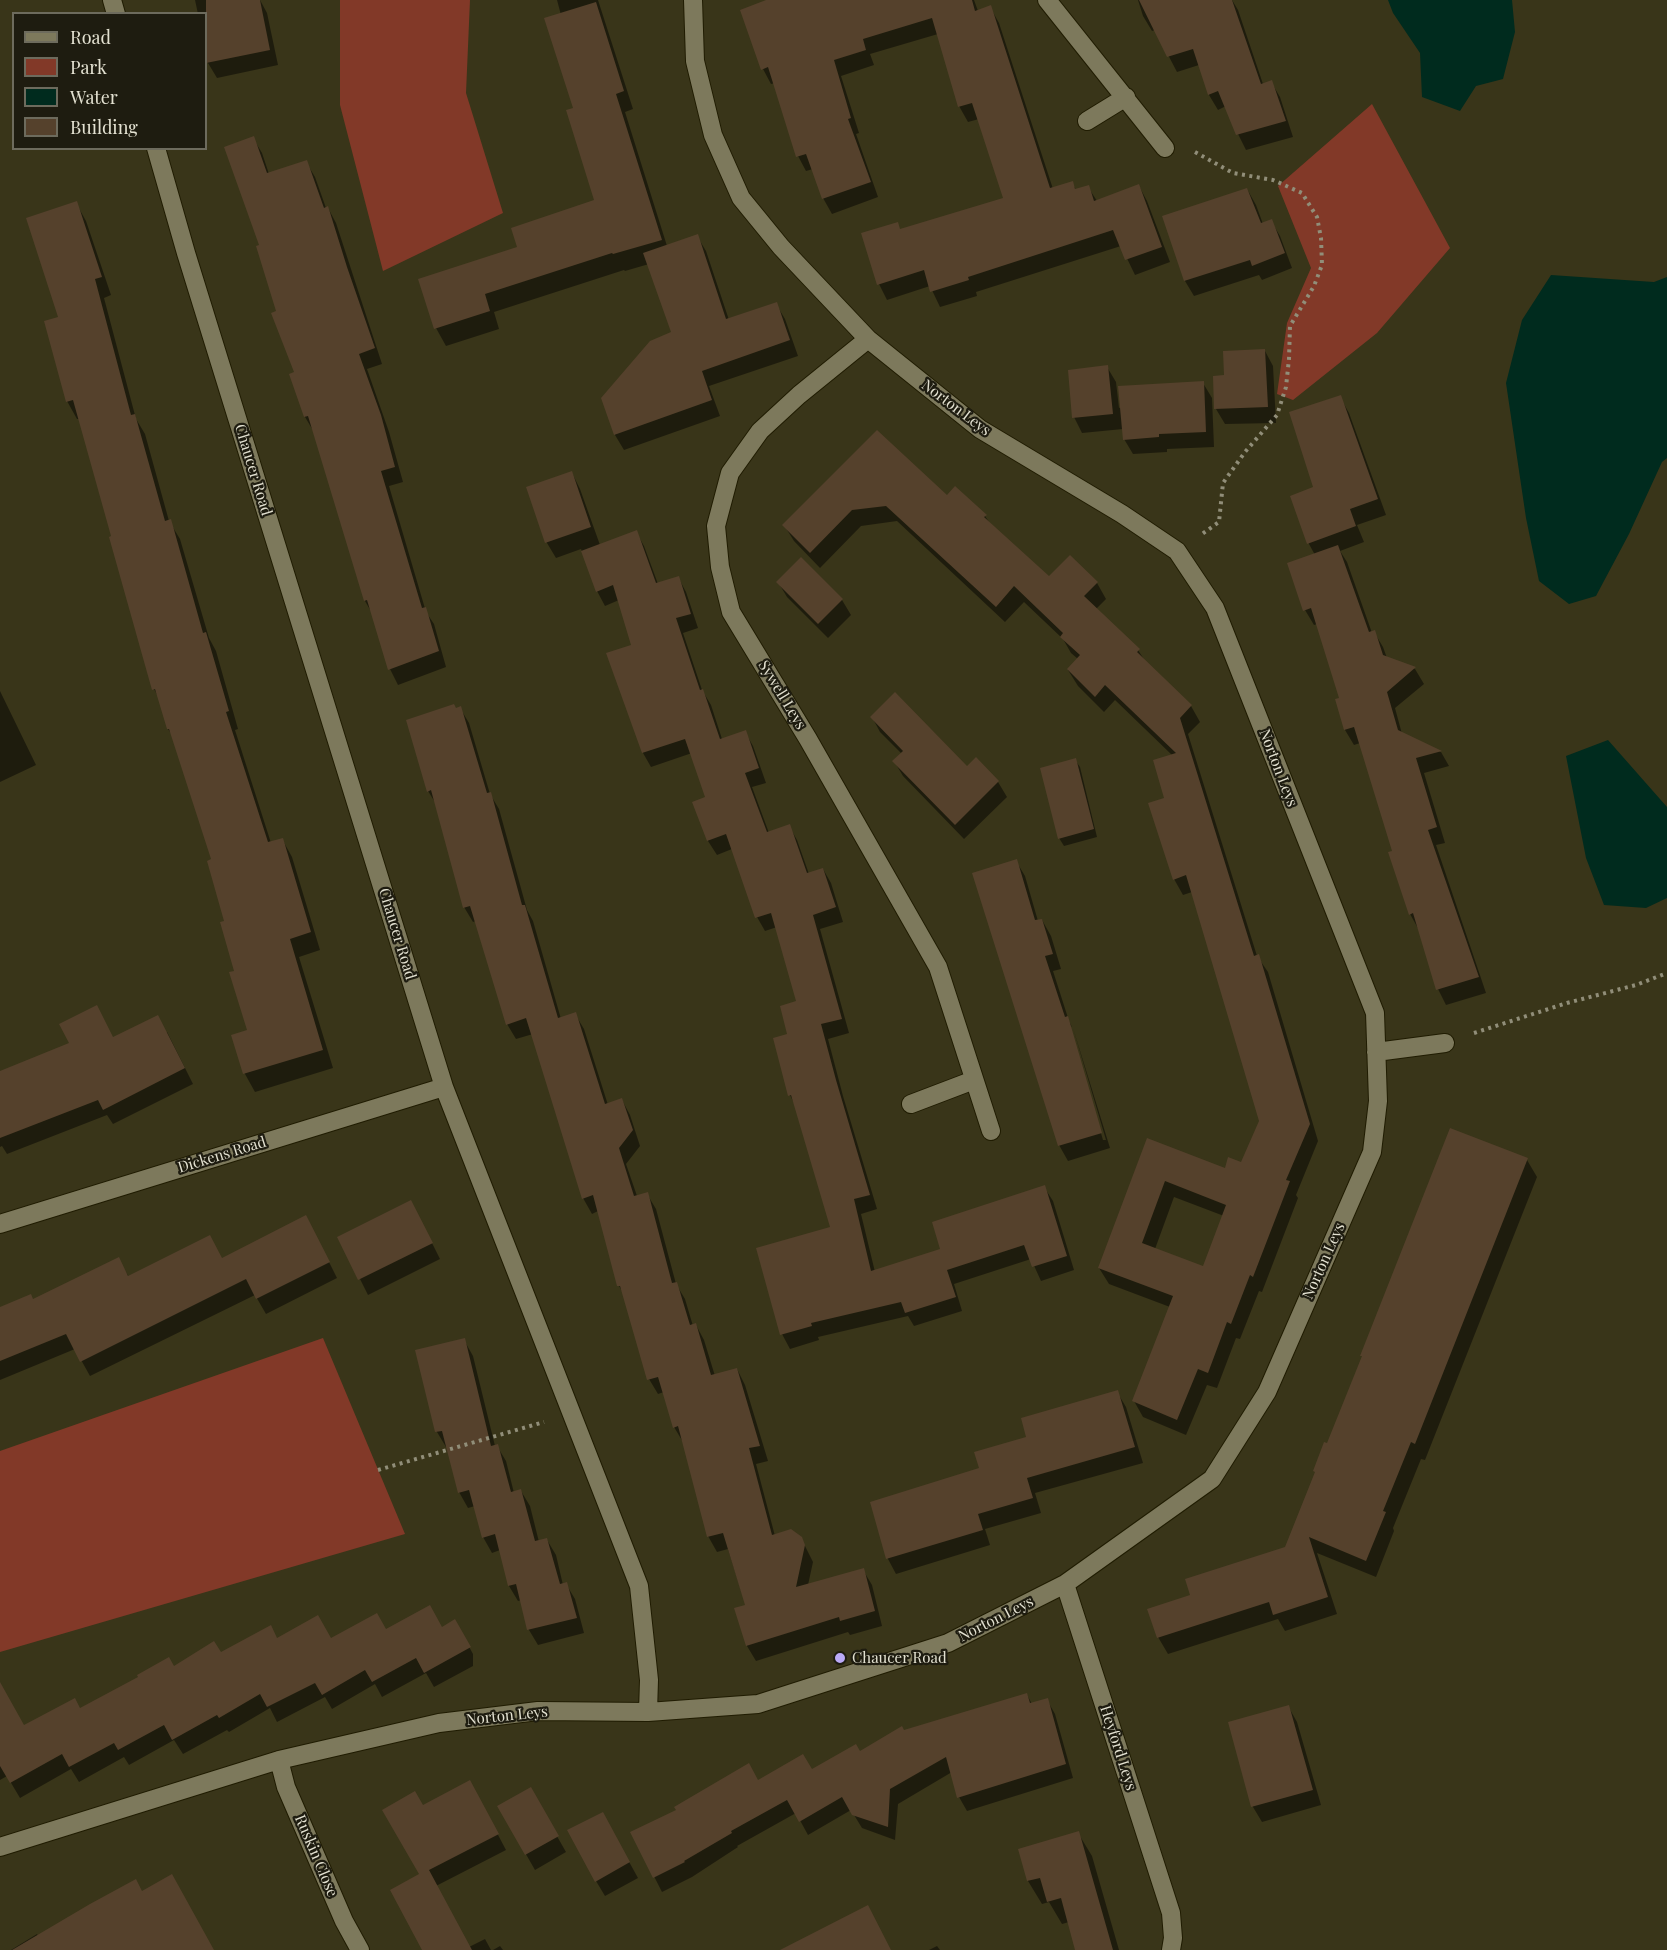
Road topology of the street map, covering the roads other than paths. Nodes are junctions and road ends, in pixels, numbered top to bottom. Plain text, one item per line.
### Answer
1 (693, 0) edge
2 (1047, 0) edge
3 (1126, 98) junction
4 (1087, 121) dead end
5 (1165, 148) road end
6 (157, 150) edge
7 (868, 339) junction
8 (1445, 1042) road end
9 (1376, 1052) junction
10 (974, 1080) junction
11 (444, 1087) junction
12 (911, 1104) dead end
13 (991, 1131) dead end
14 (0, 1224) edge
15 (1065, 1584) junction
16 (648, 1712) junction
17 (279, 1760) junction
18 (0, 1847) edge
19 (360, 1950) edge
20 (1171, 1950) edge

1 - 7 street, Norton Leys
2 - 3 street
3 - 4 street
3 - 5 street
6 - 11 street, Chaucer Road
7 - 9 street, Norton Leys
7 - 10 street, Sywell Leys
8 - 9 street
9 - 15 street, Norton Leys
10 - 12 street
10 - 13 street, Sywell Leys
11 - 14 street, Dickens Road
11 - 16 street, Chaucer Road
15 - 16 street, Norton Leys
15 - 20 street, Heyford Leys
16 - 17 street, Norton Leys
17 - 18 street, Norton Leys
17 - 19 street, Ruskin Close

